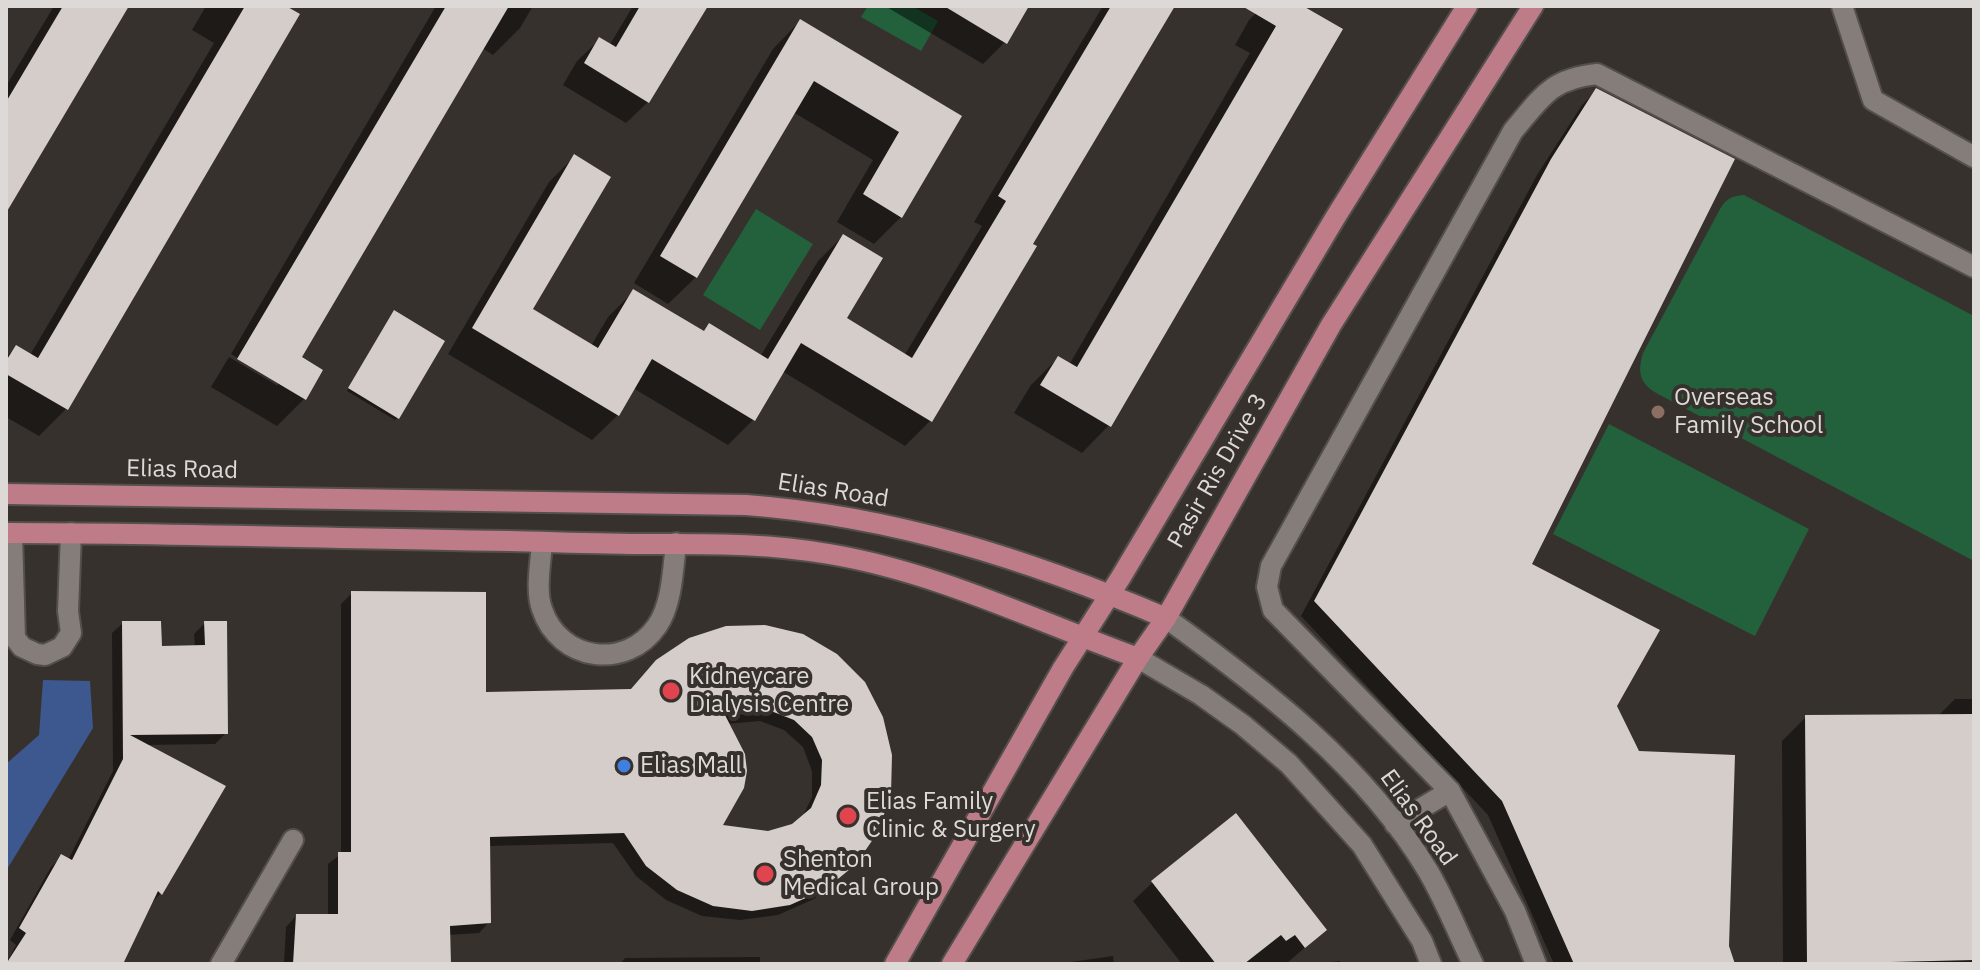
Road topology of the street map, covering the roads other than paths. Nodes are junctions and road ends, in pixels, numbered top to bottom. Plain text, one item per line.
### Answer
1 (1467, 6) edge
2 (1533, 6) edge
3 (1842, 6) edge
4 (1974, 157) edge
5 (1974, 267) edge
6 (6, 494) edge
7 (9, 533) edge
8 (71, 533) junction
9 (542, 542) junction
10 (676, 543) junction
11 (1110, 594) junction
12 (1166, 618) junction
13 (1081, 637) junction
14 (1138, 658) junction
15 (1450, 791) junction
16 (1395, 824) junction
17 (293, 840) dead end
18 (221, 964) edge
19 (895, 964) edge
20 (952, 964) edge
21 (1431, 964) edge
22 (1473, 964) edge
23 (1536, 964) edge

1 - 11 main road, Pasir Ris Drive 3
2 - 12 main road, Pasir Ris Drive 3
3 - 4 street
5 - 15 street
6 - 11 main road, Elias Road
7 - 8 main road
7 - 8 street
8 - 9 main road
9 - 10 main road
9 - 10 street
10 - 13 main road
11 - 12 main road, Elias Road
11 - 13 main road, Pasir Ris Drive 3
12 - 14 main road, Pasir Ris Drive 3
12 - 16 street, Elias Road
13 - 14 main road
13 - 19 main road, Pasir Ris Drive 3
14 - 20 main road, Pasir Ris Drive 3
14 - 21 street
15 - 16 street
15 - 23 street
16 - 22 street, Elias Road
17 - 18 street

